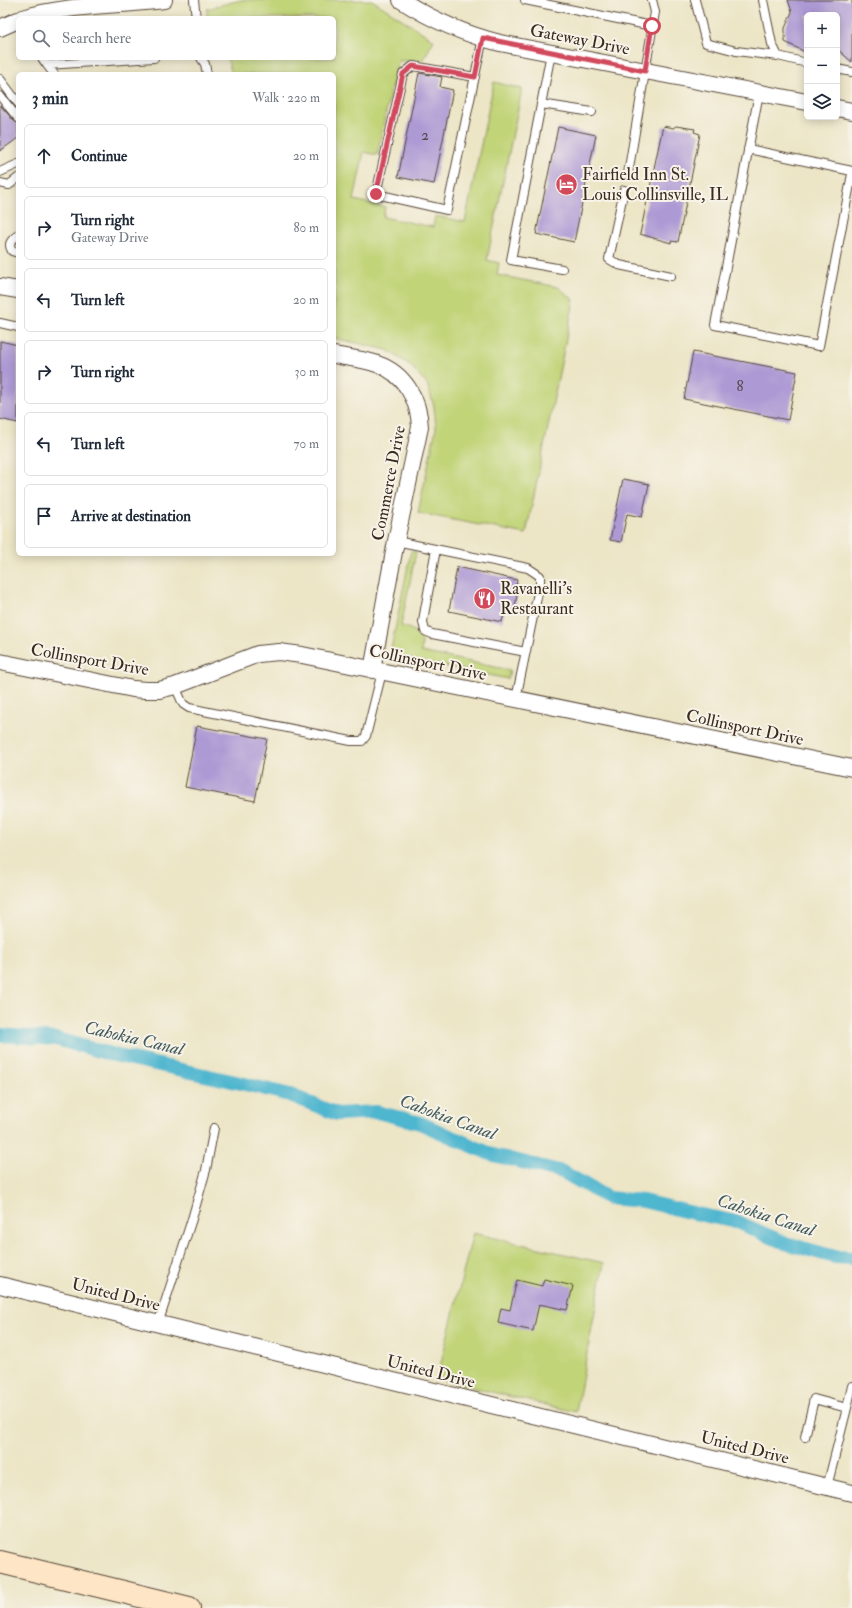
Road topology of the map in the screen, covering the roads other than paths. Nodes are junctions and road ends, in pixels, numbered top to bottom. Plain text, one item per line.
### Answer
1 (164, 0) edge
2 (194, 0) edge
3 (401, 0) edge
4 (525, 0) edge
5 (652, 0) edge
6 (695, 0) edge
7 (763, 0) edge
8 (36, 16) edge
9 (196, 16) edge
10 (16, 22) edge
11 (652, 26) junction
12 (0, 28) edge
13 (483, 38) junction
14 (551, 52) junction
15 (778, 56) junction
16 (43, 60) edge
17 (123, 60) edge
18 (203, 60) edge
19 (804, 63) edge
20 (47, 65) junction
21 (840, 70) edge
22 (645, 71) junction
23 (52, 72) edge
24 (207, 72) edge
25 (852, 72) edge
26 (475, 77) junction
27 (0, 78) edge
28 (759, 93) junction
29 (0, 96) edge
30 (16, 100) edge
31 (804, 101) edge
32 (541, 104) junction
33 (840, 108) edge
34 (852, 110) edge
35 (592, 112) dead end
36 (16, 116) edge
37 (748, 149) junction
38 (16, 165) edge
39 (852, 171) edge
40 (0, 172) edge
41 (628, 174) dead end
42 (852, 174) edge
43 (16, 180) edge
44 (0, 183) edge
45 (624, 190) dead end
46 (16, 236) edge
47 (16, 252) edge
48 (562, 270) dead end
49 (671, 276) dead end
50 (0, 286) edge
51 (16, 290) edge
52 (0, 323) edge
53 (16, 327) edge
54 (336, 355) edge
55 (396, 541) junction
56 (436, 549) junction
57 (526, 652) junction
58 (0, 662) edge
59 (377, 671) junction
60 (175, 686) junction
61 (516, 699) junction
62 (852, 768) edge
63 (214, 1128) dead end
64 (0, 1285) edge
65 (158, 1324) junction
66 (852, 1386) edge
67 (847, 1408) junction
68 (804, 1437) dead end
69 (827, 1487) junction
70 (852, 1493) edge
71 (0, 1562) edge
72 (189, 1608) edge

1 - 8 street
2 - 9 lane
3 - 13 street, Gateway Drive
4 - 11 lane
5 - 11 lane
6 - 15 lane
7 - 15 lane
10 - 12 street
11 - 22 lane
13 - 14 street, Gateway Drive
13 - 26 lane
14 - 22 street, Gateway Drive
14 - 32 lane
15 - 19 lane
16 - 20 lane
17 - 20 lane
18 - 24 lane
20 - 23 lane
21 - 25 lane
22 - 28 street, Gateway Drive
22 - 41 lane
26 - 26 lane
27 - 30 lane
28 - 31 street, Gateway Drive
28 - 37 lane
29 - 36 lane
32 - 35 lane
32 - 48 lane
33 - 34 street
37 - 39 lane
37 - 42 lane
38 - 40 lane
43 - 44 lane
45 - 49 lane
46 - 47 lane
50 - 51 street
52 - 53 lane
54 - 55 street, Commerce Drive
55 - 56 lane
55 - 59 street, Commerce Drive
56 - 57 lane
56 - 57 lane
57 - 61 lane
58 - 60 street, Collinsport Drive
59 - 60 street, Collinsport Drive
59 - 60 lane
59 - 61 street, Collinsport Drive
61 - 62 street, Collinsport Drive
63 - 65 lane
64 - 65 street, United Drive
65 - 69 street, United Drive
66 - 67 lane
67 - 68 lane
67 - 69 lane
69 - 70 street, United Drive
71 - 72 main road

